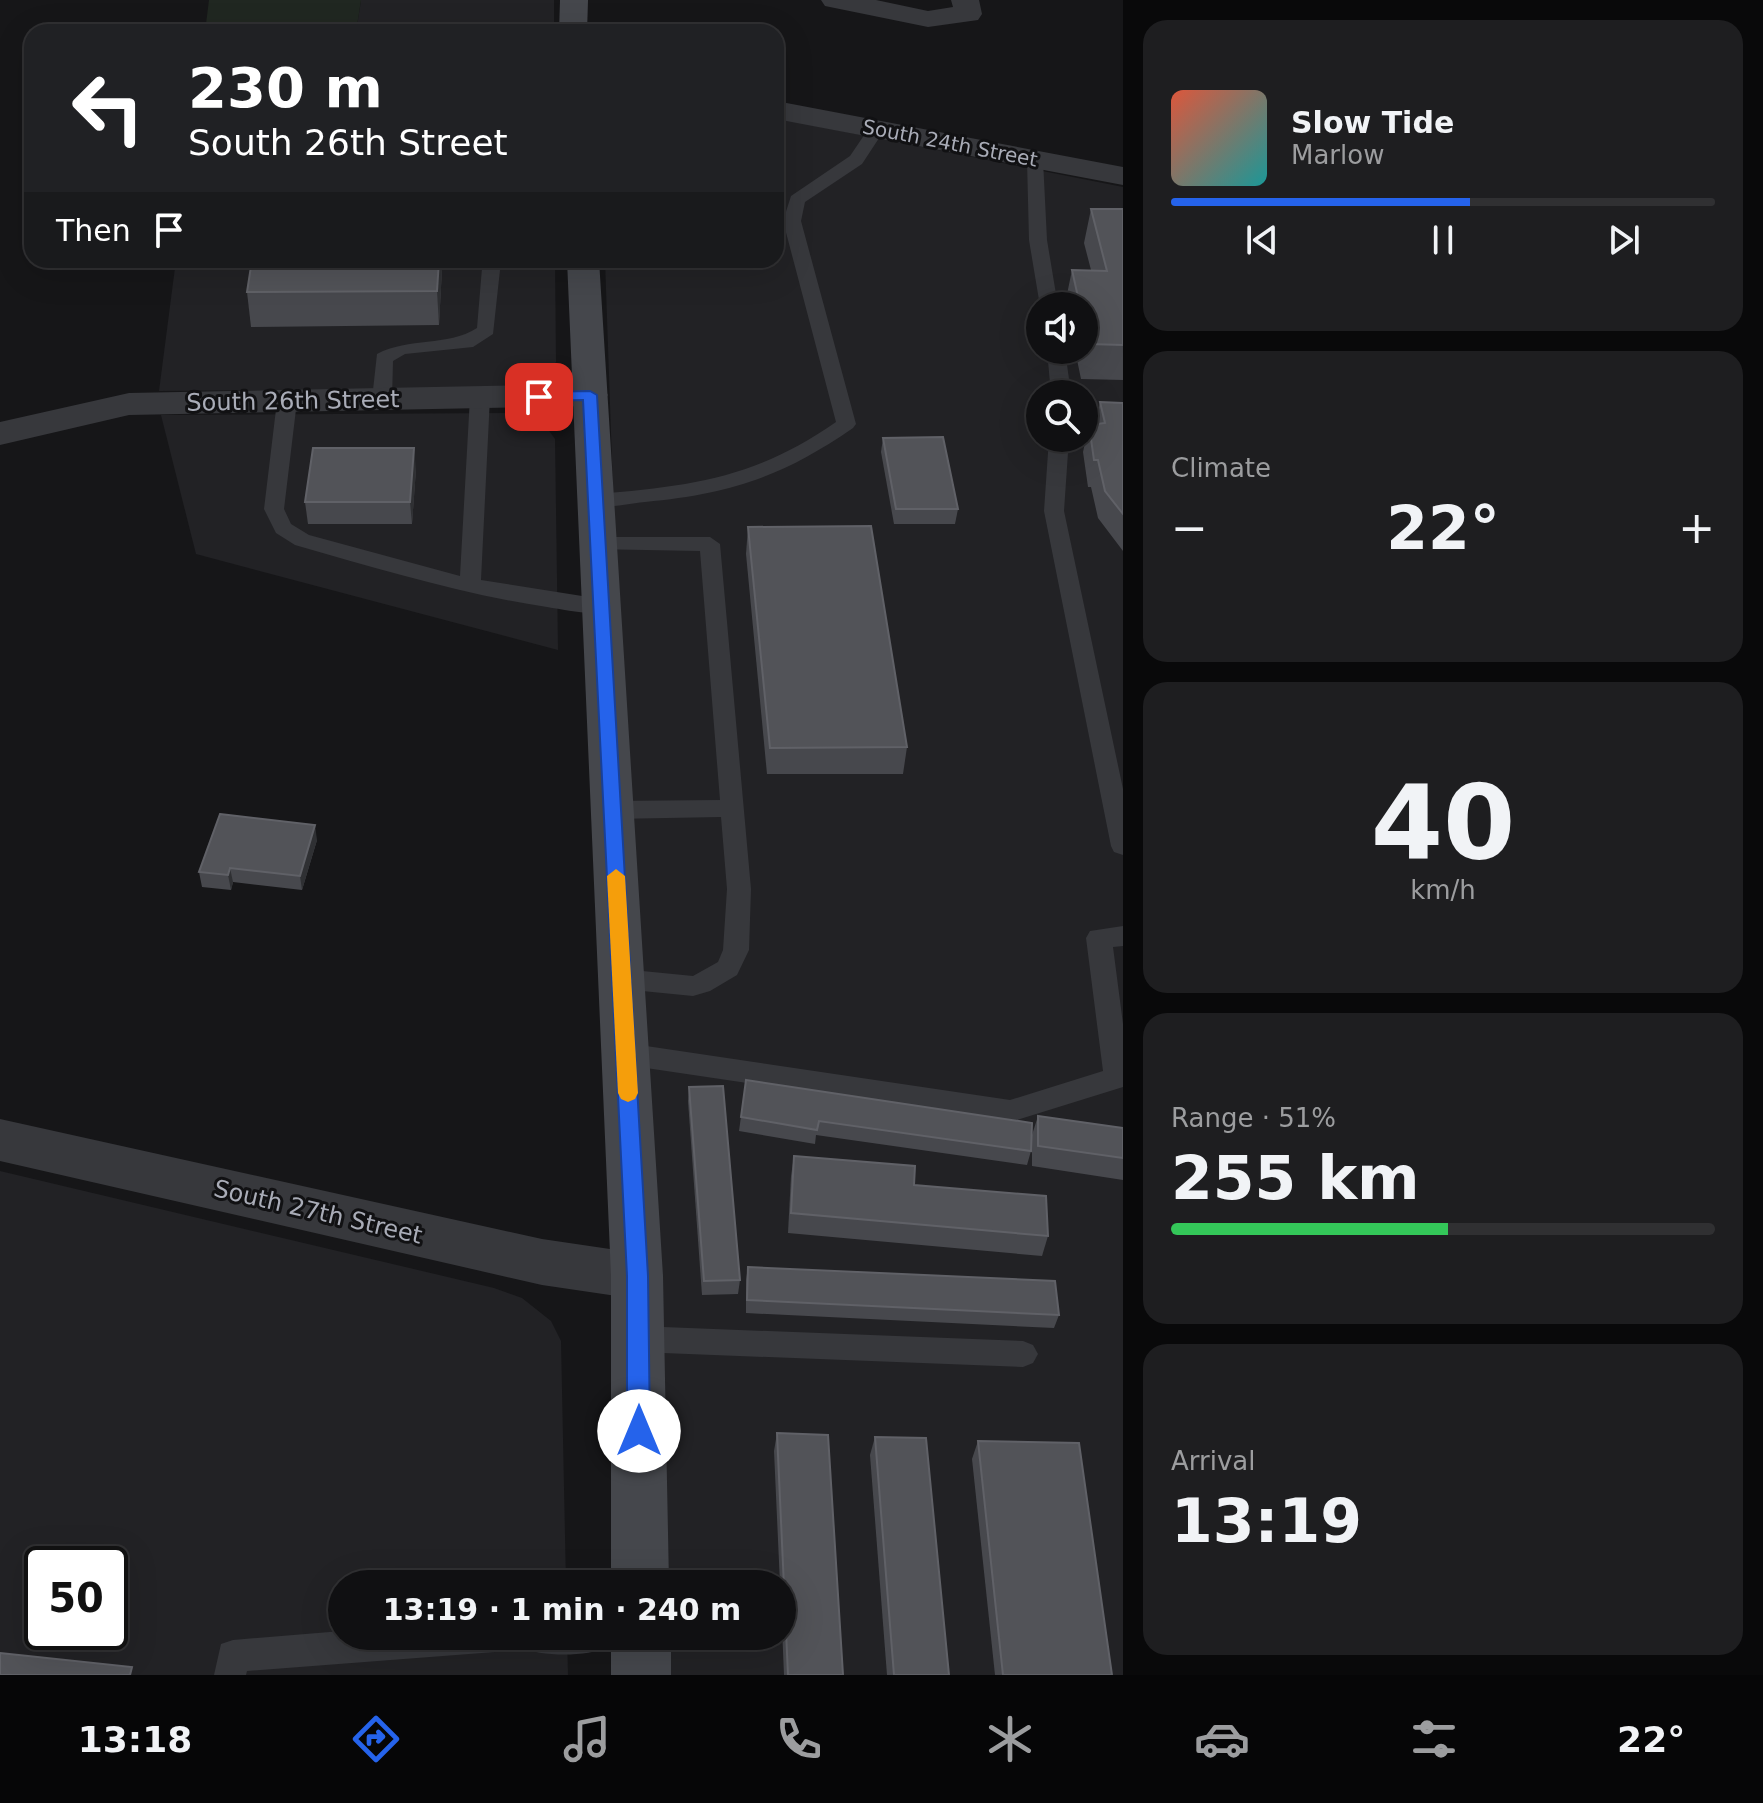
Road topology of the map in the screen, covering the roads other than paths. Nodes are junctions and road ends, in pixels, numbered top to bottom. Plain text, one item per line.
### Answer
1 (574, 0) edge
2 (835, 0) edge
3 (965, 0) edge
4 (573, 24) edge
5 (784, 112) edge
6 (877, 129) junction
7 (1035, 160) junction
8 (1123, 176) edge
9 (491, 268) edge
10 (583, 268) edge
11 (1047, 292) edge
12 (590, 395) junction
13 (480, 397) junction
14 (382, 399) junction
15 (287, 401) junction
16 (0, 434) edge
17 (1058, 452) edge
18 (597, 522) junction
19 (470, 587) junction
20 (601, 606) junction
21 (732, 808) junction
22 (612, 810) junction
23 (1123, 846) edge
24 (1123, 936) edge
25 (622, 979) junction
26 (626, 1054) junction
27 (0, 1140) edge
28 (637, 1276) junction
29 (638, 1339) junction
30 (1023, 1354) dead end
31 (640, 1570) edge
32 (328, 1649) edge
33 (641, 1650) edge
34 (230, 1675) edge
35 (641, 1675) edge

1 - 4 main road
2 - 3 street
5 - 6 street, South 24th Street
6 - 7 street, South 24th Street
6 - 18 lane
7 - 8 street, South 24th Street
7 - 11 lane
9 - 14 lane
10 - 12 main road
12 - 13 street, South 26th Street
12 - 18 main road
13 - 14 street, South 26th Street
13 - 19 lane
14 - 15 street, South 26th Street
15 - 16 street, South 26th Street
15 - 19 lane
17 - 23 lane
18 - 20 main road
18 - 21 lane
19 - 20 lane
20 - 22 main road
21 - 22 lane
21 - 25 lane
22 - 25 main road
24 - 26 lane
25 - 26 main road
26 - 28 main road
27 - 28 street, South 27th Street
28 - 29 main road
29 - 30 lane
29 - 31 main road
32 - 34 lane
33 - 35 main road

